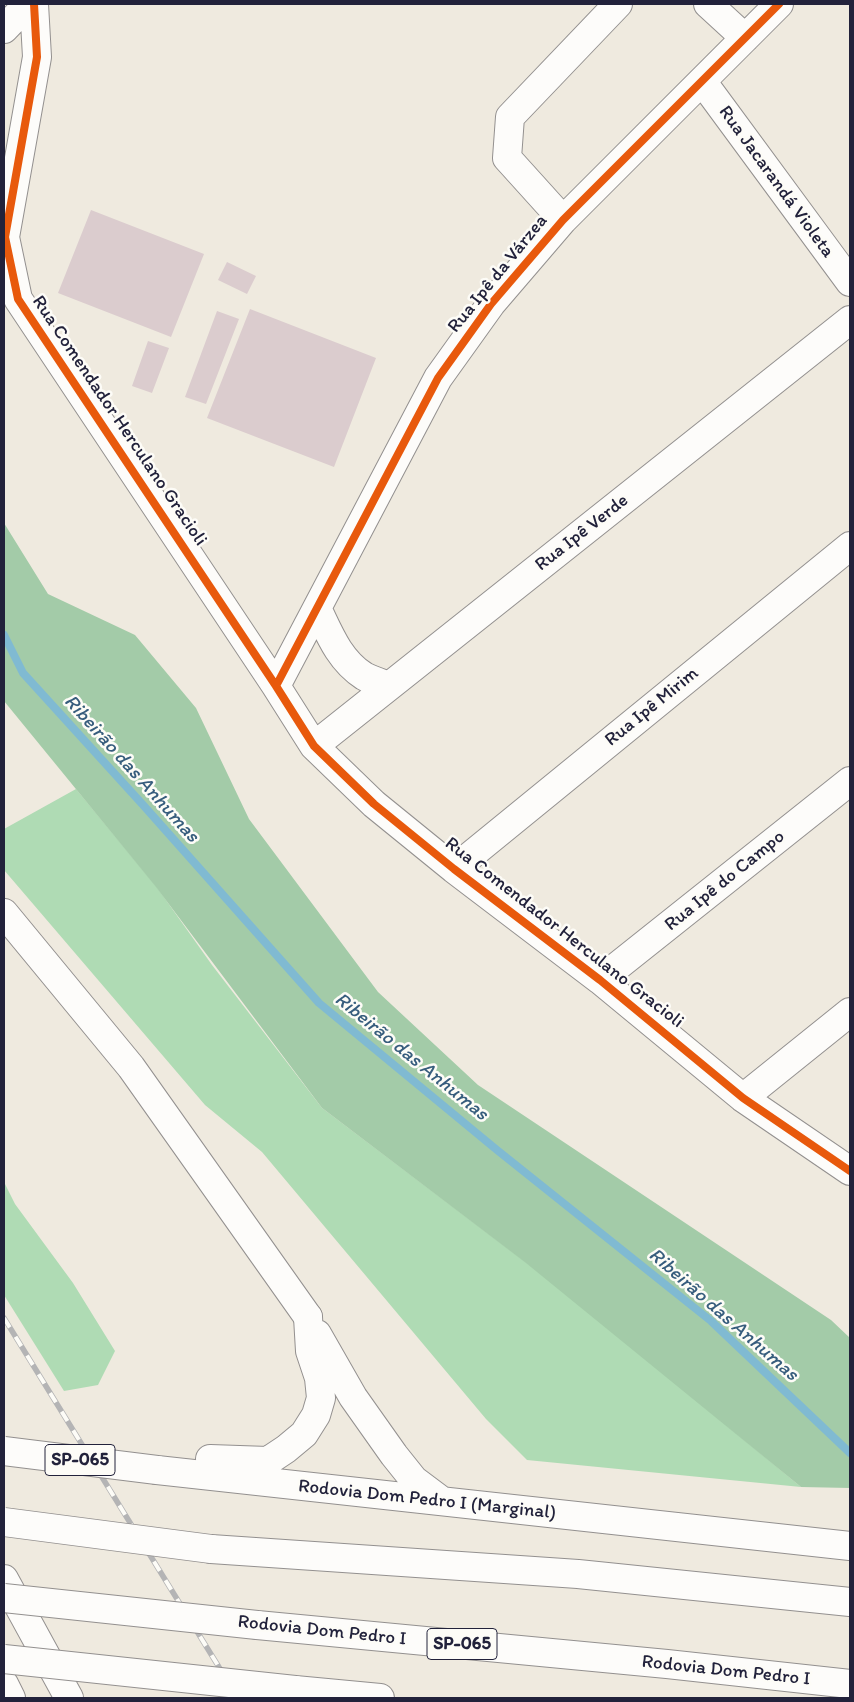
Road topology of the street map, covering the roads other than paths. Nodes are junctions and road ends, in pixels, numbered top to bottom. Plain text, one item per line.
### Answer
1 (28, 4) edge
2 (34, 4) edge
3 (618, 4) edge
4 (708, 4) edge
5 (780, 4) edge
6 (4, 29) edge
7 (745, 38) junction
8 (702, 82) junction
9 (563, 220) junction
10 (850, 282) edge
11 (850, 320) edge
12 (850, 546) edge
13 (317, 608) junction
14 (389, 686) junction
15 (279, 690) junction
16 (314, 746) junction
17 (850, 781) edge
18 (454, 869) junction
19 (4, 913) edge
20 (600, 980) junction
21 (850, 1012) edge
22 (744, 1098) junction
23 (850, 1171) edge
24 (308, 1317) junction
25 (4, 1451) edge
26 (157, 1470) junction
27 (442, 1501) junction
28 (4, 1522) edge
29 (850, 1546) edge
30 (4, 1579) edge
31 (4, 1598) edge
32 (850, 1602) edge
33 (4, 1659) edge
34 (4, 1684) edge
35 (850, 1684) edge
36 (11, 1698) edge
37 (69, 1698) edge
38 (380, 1698) edge

1 - 6 main road
2 - 15 main road, Rua Comendador Herculano Gracioli
3 - 9 main road
4 - 7 main road
5 - 7 main road, Rua Ipê da Várzea
7 - 8 main road, Rua Ipê da Várzea
8 - 9 main road, Rua Ipê da Várzea
8 - 10 main road, Rua Jacarandá Violeta
9 - 13 main road, Rua Ipê da Várzea
11 - 14 main road, Rua Ipê Verde
12 - 18 main road, Rua Ipê Mirim
13 - 14 main road
13 - 15 main road, Rua Ipê da Várzea
14 - 16 main road, Rua Ipê Verde
15 - 16 main road, Rua Comendador Herculano Gracioli
16 - 18 main road, Rua Comendador Herculano Gracioli
17 - 20 main road, Rua Ipê do Campo
18 - 20 main road, Rua Comendador Herculano Gracioli
19 - 24 main road
20 - 22 main road, Rua Comendador Herculano Gracioli
21 - 22 main road
22 - 23 main road, Rua Comendador Herculano Gracioli
24 - 26 main road
24 - 27 main road
25 - 26 main road, Rodovia Dom Pedro I (Marginal) / SP-065, bridge
26 - 27 main road, Rodovia Dom Pedro I (Marginal) / SP-065
27 - 29 main road, Rodovia Dom Pedro I (Marginal) / SP-065
28 - 32 main road, bridge
30 - 37 main road
31 - 35 main road, Rodovia Dom Pedro I / SP-065, bridge
33 - 38 main road, bridge
34 - 36 main road

